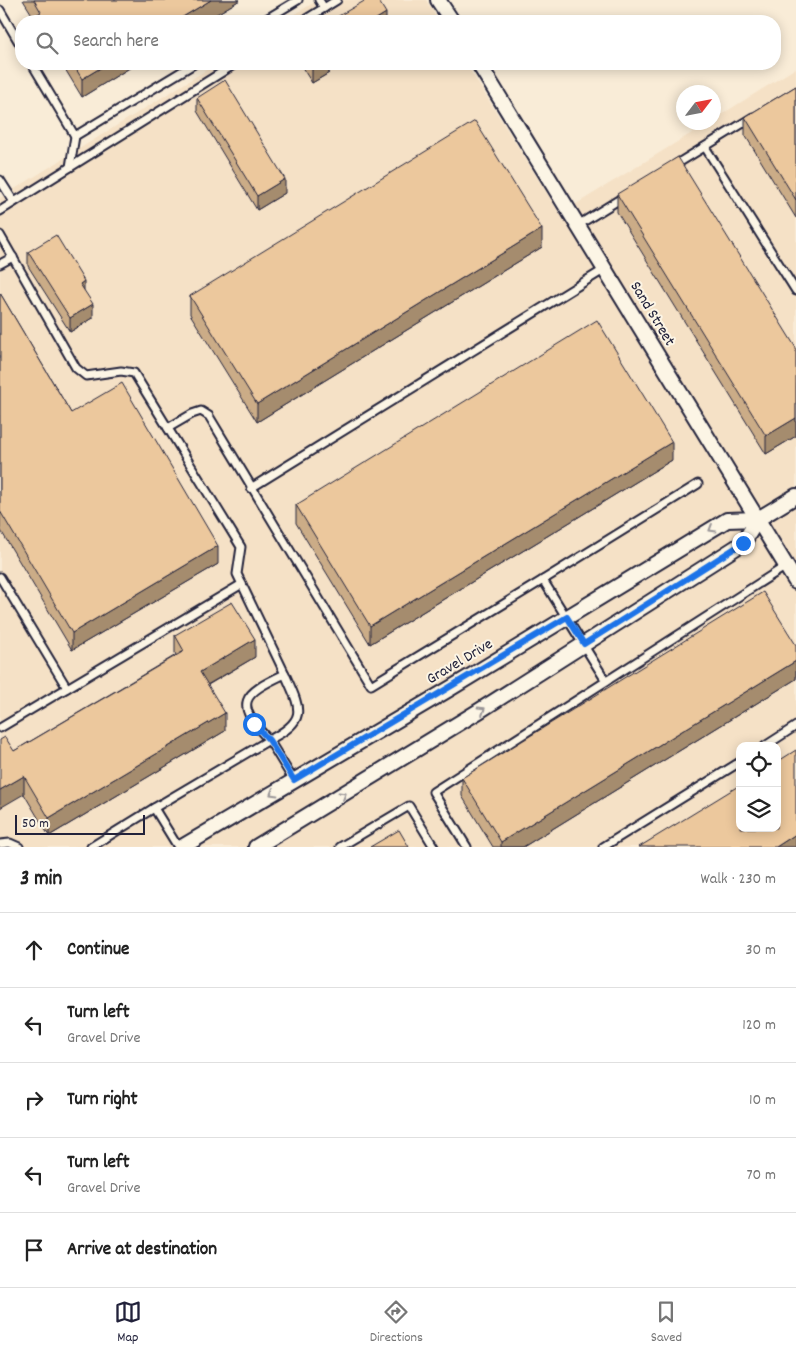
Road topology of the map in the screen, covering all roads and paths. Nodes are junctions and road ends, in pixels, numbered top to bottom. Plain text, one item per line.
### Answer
1 (298, 0) edge
2 (318, 0) edge
3 (337, 0) edge
4 (438, 0) edge
5 (324, 8) junction
6 (0, 10) edge
7 (273, 15) edge
8 (313, 15) edge
9 (448, 15) edge
10 (15, 36) edge
11 (36, 70) edge
12 (184, 70) edge
13 (226, 70) edge
14 (483, 70) edge
15 (763, 111) edge
16 (75, 136) junction
17 (705, 147) junction
18 (70, 168) junction
19 (671, 168) edge
20 (0, 180) edge
21 (629, 194) edge
22 (14, 202) junction
23 (0, 211) edge
24 (578, 225) junction
25 (0, 235) edge
26 (13, 257) junction
27 (0, 264) edge
28 (605, 269) junction
29 (796, 291) edge
30 (168, 428) junction
31 (698, 484) dead end
32 (251, 488) junction
33 (796, 496) edge
34 (758, 519) junction
35 (786, 566) junction
36 (0, 577) edge
37 (543, 580) junction
38 (796, 582) edge
39 (242, 584) junction
40 (567, 617) junction
41 (584, 644) junction
42 (285, 674) junction
43 (606, 681) junction
44 (67, 688) junction
45 (796, 726) edge
46 (0, 728) edge
47 (269, 740) junction
48 (771, 742) edge
49 (736, 764) edge
50 (294, 780) junction
51 (154, 808) junction
52 (0, 844) edge
53 (19, 847) edge
54 (91, 847) edge
55 (178, 847) edge
56 (182, 847) edge
57 (256, 847) edge
58 (340, 847) edge
59 (434, 847) edge
60 (467, 847) edge
61 (603, 847) edge

1 - 7 lane
2 - 5 lane
3 - 5 lane
4 - 9 street
5 - 8 lane
6 - 10 lane
11 - 16 lane
12 - 16 lane
13 - 18 lane
14 - 24 street, Sand Street
15 - 17 lane
16 - 18 lane
17 - 19 lane
17 - 29 lane
18 - 22 lane
20 - 22 lane
21 - 24 lane
22 - 23 lane
24 - 28 street, Sand Street
25 - 26 lane
26 - 27 lane
26 - 30 lane
28 - 32 lane
28 - 34 street, Sand Street
30 - 32 lane
30 - 39 lane
31 - 37 lane
32 - 37 lane
33 - 34 street, Gravel Drive
34 - 35 street, Sand Street
34 -> 40 street, Gravel Drive
34 - 41 street, Gravel Drive
35 - 38 street, Sand Street
35 - 43 lane
36 - 44 lane
37 - 40 lane
39 - 42 lane
39 - 44 lane
40 - 41 lane
40 - 50 street, Gravel Drive
41 - 43 lane
57 -> 41 street, Gravel Drive
42 - 47 lane
42 - 47 lane
43 - 60 lane
44 - 46 lane
45 - 48 lane
47 - 50 lane
47 - 51 lane
49 - 61 lane
50 -> 56 street, Gravel Drive
51 - 54 lane
51 - 55 lane
52 - 53 lane
58 - 59 lane

